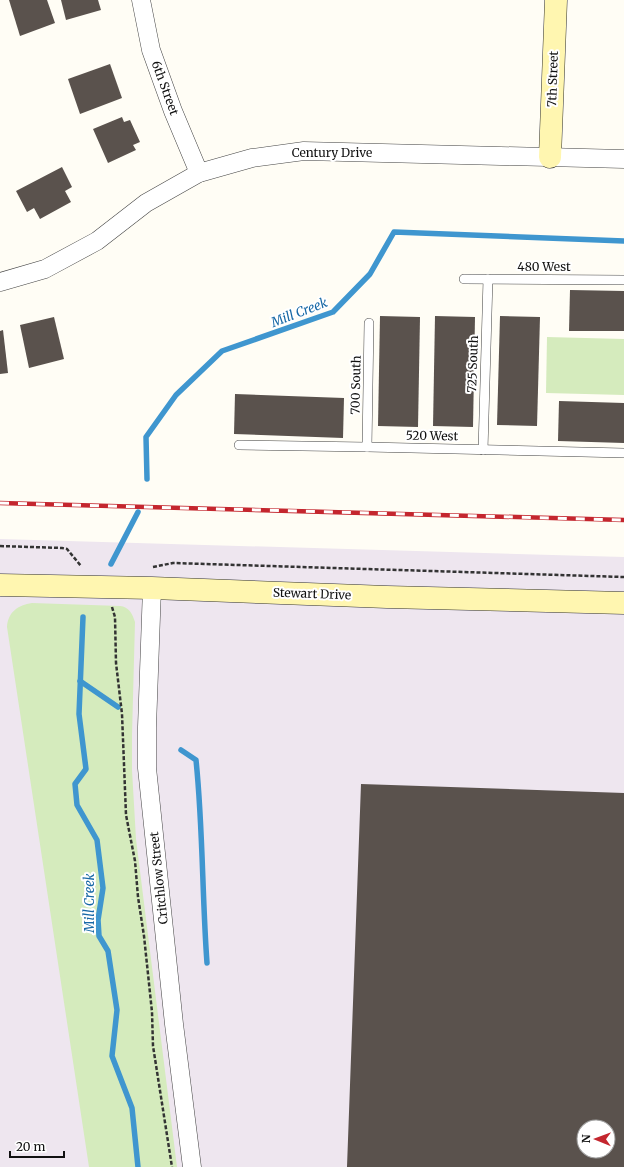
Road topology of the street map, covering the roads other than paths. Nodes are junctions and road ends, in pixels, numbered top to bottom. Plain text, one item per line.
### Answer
1 (141, 0) edge
2 (556, 0) edge
3 (550, 157) junction
4 (624, 159) edge
5 (199, 173) junction
6 (464, 279) dead end
7 (488, 279) junction
8 (624, 280) edge
9 (0, 282) edge
10 (369, 323) dead end
11 (239, 445) dead end
12 (367, 447) junction
13 (483, 450) junction
14 (624, 454) edge
15 (151, 577) junction
16 (0, 585) edge
17 (624, 603) edge
18 (192, 1167) edge

1 - 5 street, 6th Street
2 - 3 street, 7th Street
3 - 4 street, Century Drive
3 - 5 street, Century Drive
5 - 9 street, Century Drive
6 - 7 lane, 480 West
7 - 8 lane, 480 West
7 - 13 lane, 725 South
10 - 12 lane, 700 South
11 - 12 lane, 520 West
12 - 13 lane, 520 West
13 - 14 lane, 520 West
15 - 16 street, Stewart Drive
15 - 17 street, Stewart Drive
15 - 18 street, Critchlow Street

